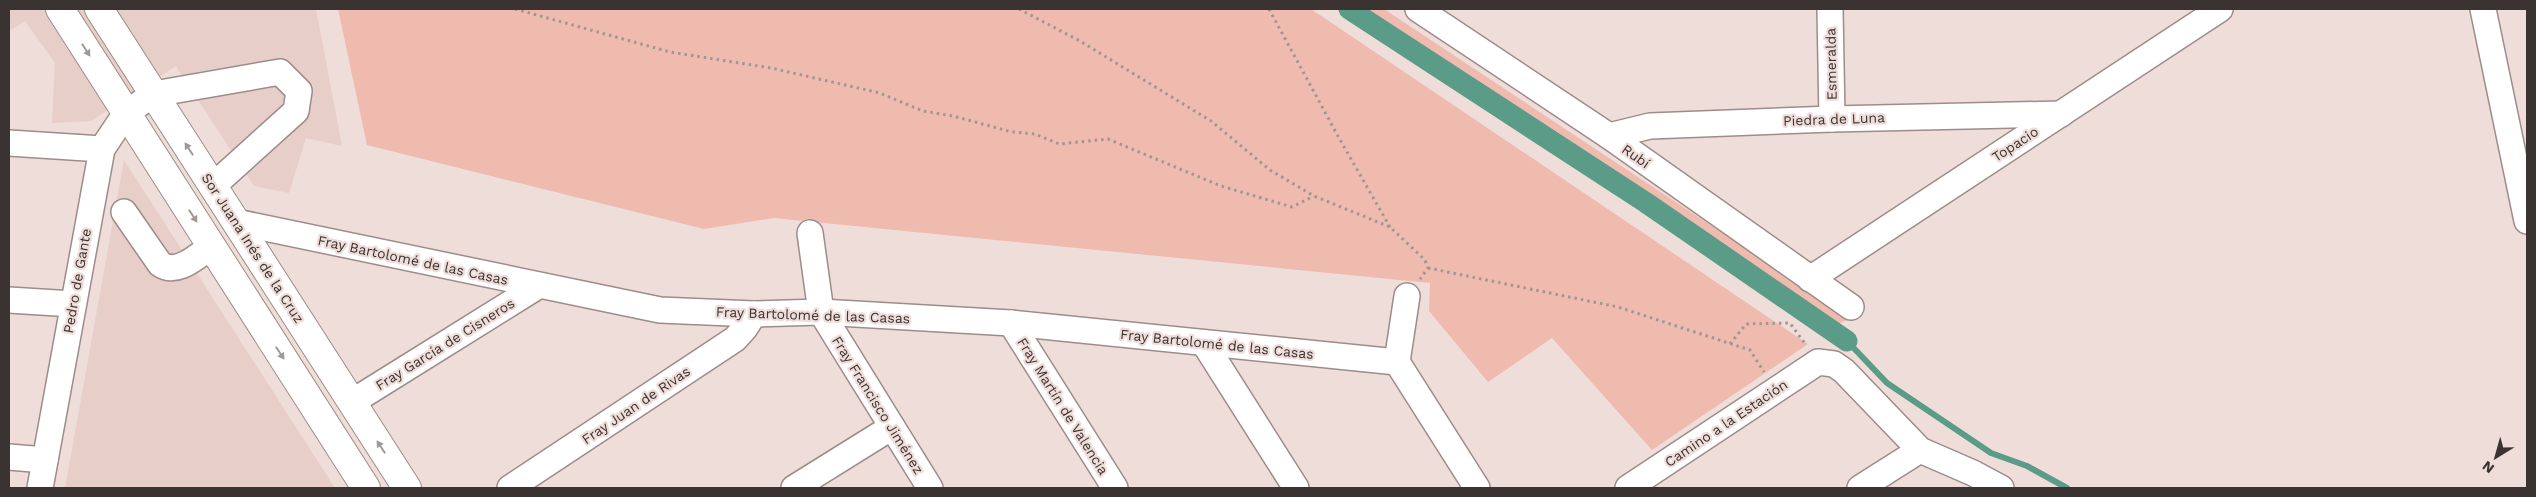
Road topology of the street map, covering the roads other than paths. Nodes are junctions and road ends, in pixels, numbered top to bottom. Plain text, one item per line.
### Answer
1 (60, 9) edge
2 (99, 9) edge
3 (1418, 9) edge
4 (1830, 9) edge
5 (2220, 9) edge
6 (2483, 9) edge
7 (154, 94) junction
8 (126, 113) junction
9 (2061, 114) junction
10 (1832, 119) junction
11 (1609, 136) junction
12 (9, 143) edge
13 (102, 149) junction
14 (213, 186) junction
15 (124, 212) dead end
16 (2527, 221) edge
17 (236, 222) junction
18 (810, 233) dead end
19 (212, 246) junction
20 (1810, 279) junction
21 (538, 286) junction
22 (1407, 296) road end
23 (9, 300) edge
24 (73, 304) junction
25 (1851, 307) dead end
26 (821, 312) junction
27 (754, 314) junction
28 (1011, 323) junction
29 (1204, 343) junction
30 (1397, 362) junction
31 (352, 402) junction
32 (892, 427) junction
33 (1920, 450) junction
34 (9, 457) edge
35 (45, 460) junction
36 (40, 488) edge
37 (366, 488) edge
38 (407, 488) edge
39 (510, 488) edge
40 (794, 488) edge
41 (930, 488) edge
42 (1116, 488) edge
43 (1296, 488) edge
44 (1478, 488) edge
45 (1628, 488) edge
46 (1860, 488) edge
47 (2001, 488) edge

1 -> 8 main road
2 - 7 main road, Sor Juana Inés de la Cruz
3 - 11 street, Rubí
4 - 10 street, Esmeralda
5 - 9 street, Topacio
6 - 16 street
7 - 8 street, Pedro de Gante
14 -> 7 main road, Sor Juana Inés de la Cruz
7 - 14 street
8 - 13 street, Pedro de Gante
8 -> 19 main road
9 - 10 street, Piedra de Luna
9 - 20 street, Topacio
10 - 11 street, Piedra de Luna
11 - 20 street, Rubí
12 - 13 street
13 - 24 street, Pedro de Gante
14 - 17 main road, Sor Juana Inés de la Cruz
15 - 19 street
17 - 21 street, Fray Bartolomé de las Casas
17 - 31 main road, Sor Juana Inés de la Cruz
18 - 26 street, Fray Francisco Jiménez
19 -> 37 main road
20 - 25 street, Rubí
21 - 27 street, Fray Bartolomé de las Casas
21 - 31 street, Fray García de Cisneros
22 - 30 street
23 - 24 street
24 - 35 street, Pedro de Gante
26 - 27 street, Fray Bartolomé de las Casas
26 - 28 street, Fray Bartolomé de las Casas
26 - 32 street, Fray Francisco Jiménez
27 - 39 street, Fray Juan de Rivas
28 - 29 street, Fray Bartolomé de las Casas
28 - 42 street, Fray Martín de Valencia
29 - 30 street, Fray Bartolomé de las Casas
29 - 43 street
30 - 44 street
38 -> 31 main road, Sor Juana Inés de la Cruz
32 - 40 street
32 - 41 street, Fray Francisco Jiménez
33 - 45 street, Camino a la Estación
33 - 46 street
33 - 47 street
34 - 35 street
35 - 36 street, Pedro de Gante

